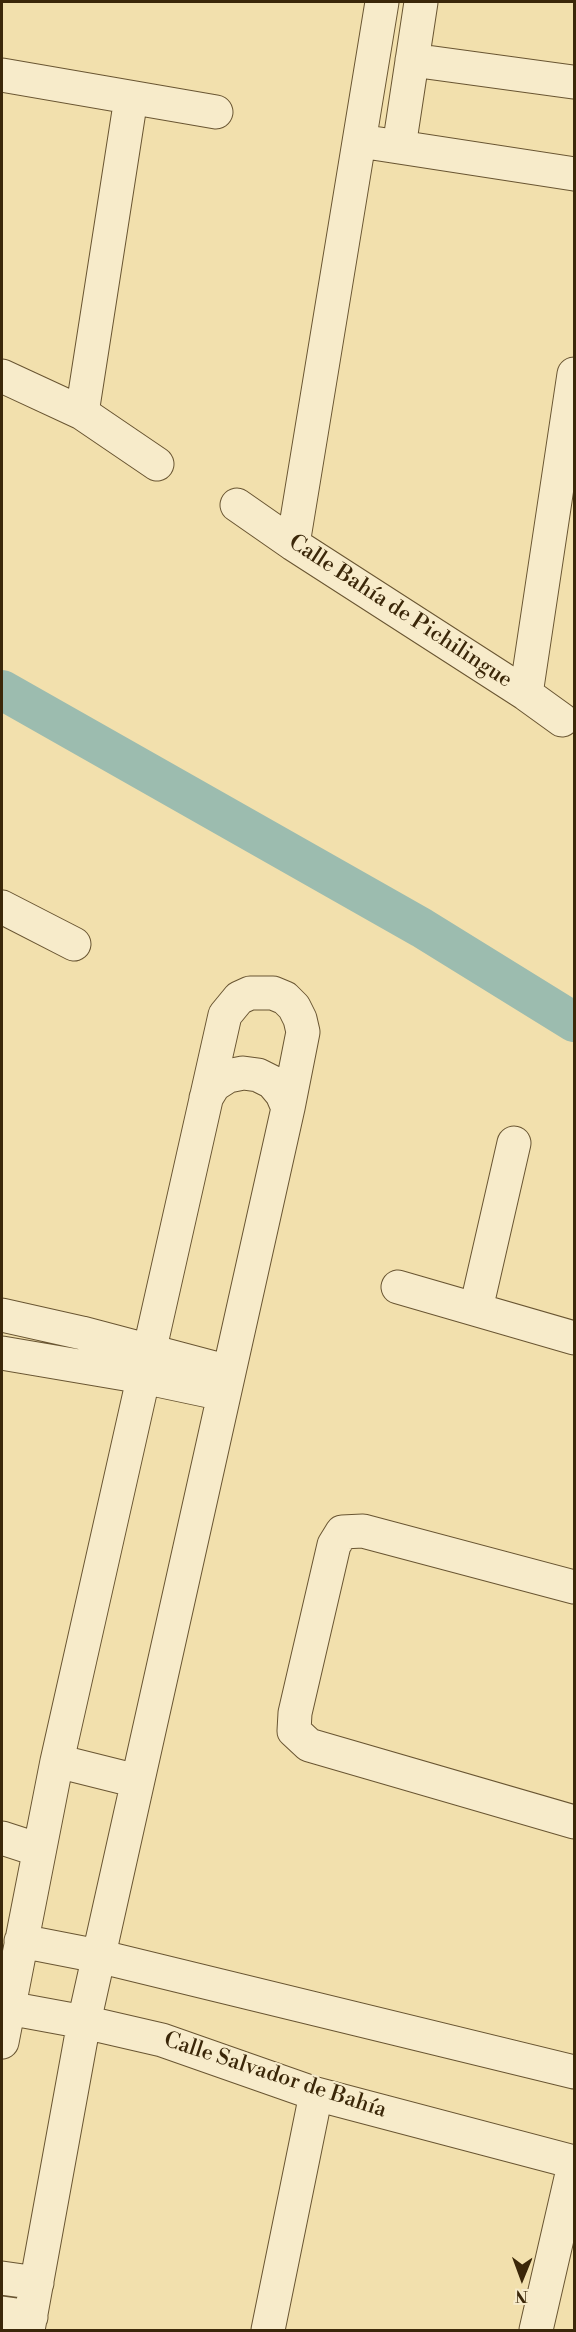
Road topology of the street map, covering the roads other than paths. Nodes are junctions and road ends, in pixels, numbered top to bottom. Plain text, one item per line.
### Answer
1 (382, 2) edge
2 (421, 2) edge
3 (412, 60) junction
4 (2, 75) edge
5 (573, 82) edge
6 (132, 98) junction
7 (216, 112) dead end
8 (360, 141) junction
9 (399, 147) junction
10 (574, 174) edge
11 (574, 374) edge
12 (2, 376) edge
13 (82, 413) junction
14 (157, 464) dead end
15 (237, 505) dead end
16 (293, 544) junction
17 (526, 694) junction
18 (562, 720) dead end
19 (2, 907) edge
20 (74, 944) dead end
21 (206, 1098) junction
22 (288, 1108) junction
23 (514, 1143) dead end
24 (398, 1287) dead end
25 (476, 1309) junction
26 (2, 1316) edge
27 (574, 1338) edge
28 (2, 1353) edge
29 (146, 1364) junction
30 (226, 1383) junction
31 (574, 1587) edge
32 (57, 1761) junction
33 (137, 1781) junction
34 (574, 1822) edge
35 (2, 1838) edge
36 (39, 1850) junction
37 (21, 1941) junction
38 (98, 1956) junction
39 (8, 2008) junction
40 (84, 2022) junction
41 (2, 2042) edge
42 (574, 2072) edge
43 (316, 2094) junction
44 (574, 2163) edge
45 (2, 2278) edge
46 (37, 2283) junction
47 (20, 2320) edge
48 (276, 2329) edge
49 (537, 2331) edge

1 - 8 street
2 - 3 street
3 - 5 street
3 - 9 street
4 - 6 street
6 - 7 street
6 - 13 street
8 - 9 street
8 - 16 street
9 - 10 street
11 - 17 street
12 - 13 street
13 - 14 street
15 - 16 street, Calle Bahía de Pichilingue
16 - 17 street, Calle Bahía de Pichilingue
17 - 18 street, Calle Bahía de Pichilingue
19 - 20 street
21 - 22 street
21 - 22 street
21 - 29 street
22 - 30 street
23 - 25 street
24 - 25 street
25 - 27 street
26 - 29 street
28 - 29 street
29 - 30 street
29 - 32 street
30 - 33 street
31 - 34 street
32 - 33 street
32 - 36 street
33 - 38 street
35 - 36 street
36 - 37 street
37 - 38 street
37 - 39 street
38 - 40 street
38 - 42 street
39 - 40 street, Calle Salvador de Bahía
39 - 41 street
40 - 43 street, Calle Salvador de Bahía
40 - 46 street
43 - 44 street, Calle Salvador de Bahía
43 - 48 street
44 - 49 street
45 - 46 street
46 - 47 street

